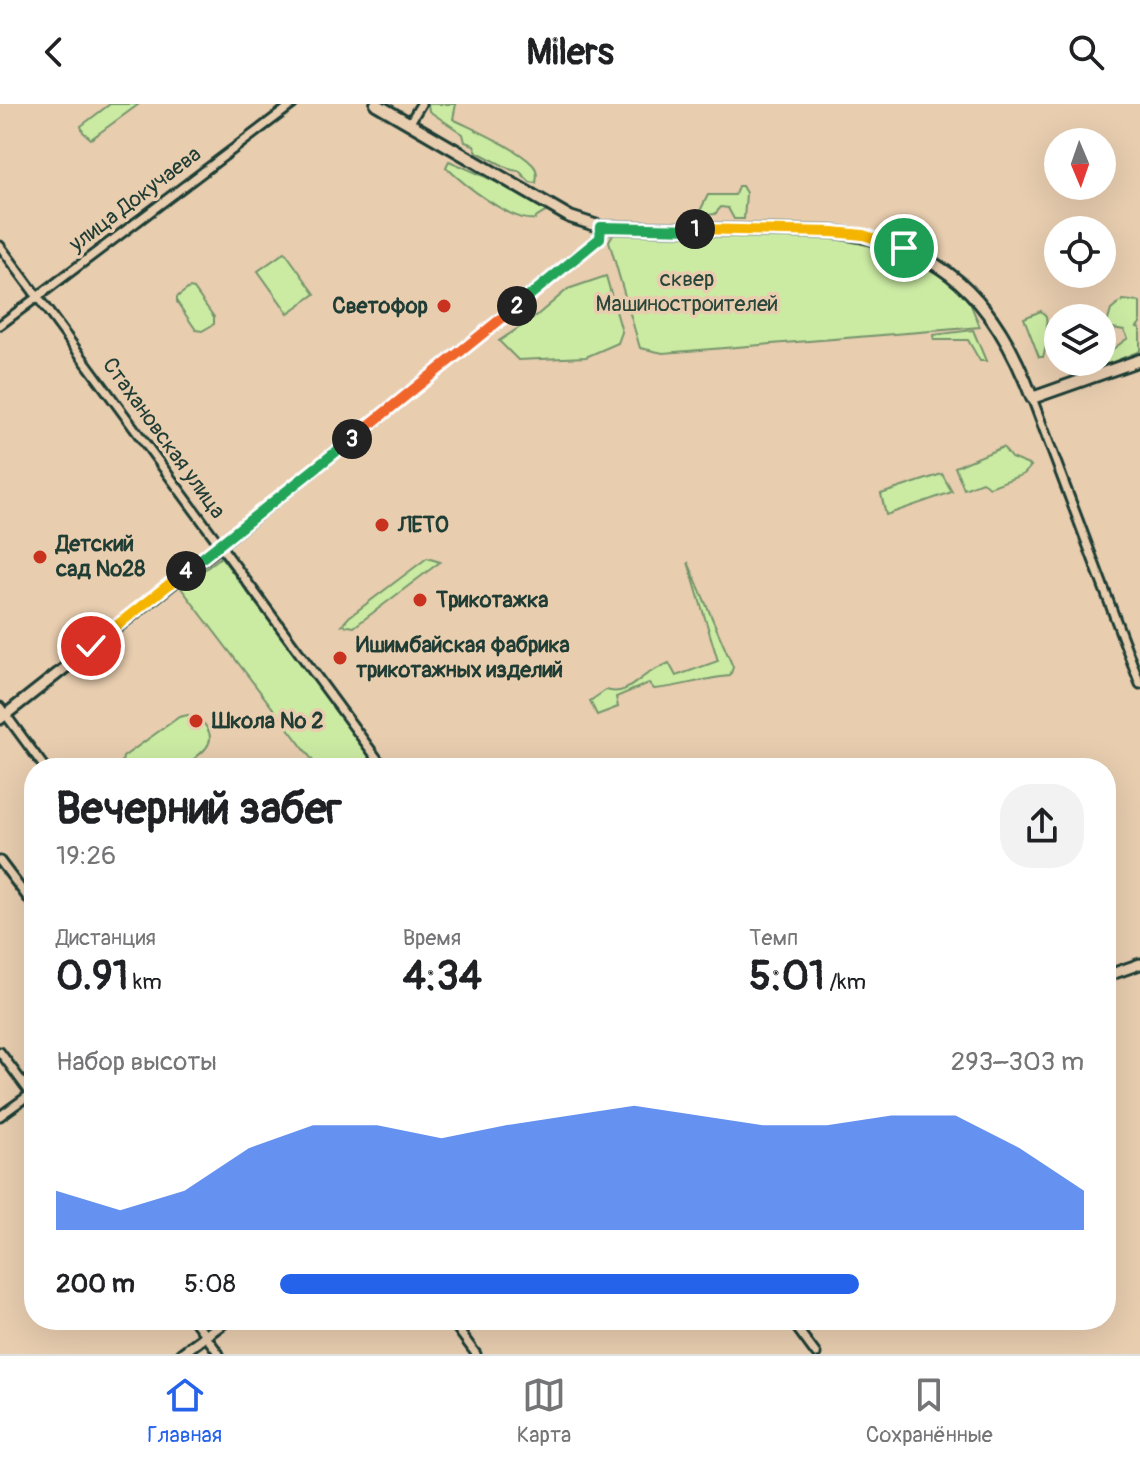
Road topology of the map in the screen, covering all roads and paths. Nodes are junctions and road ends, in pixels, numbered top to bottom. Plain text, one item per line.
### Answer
1 (293, 104) edge
2 (376, 104) edge
3 (421, 104) edge
4 (409, 124) junction
5 (601, 227) junction
6 (0, 246) edge
7 (37, 296) junction
8 (0, 325) edge
9 (1140, 360) edge
10 (1032, 398) junction
11 (221, 545) junction
12 (1140, 684) edge
13 (2, 713) edge
14 (37, 758) edge
15 (377, 758) edge
16 (0, 861) edge
17 (24, 893) edge
18 (1140, 964) edge
19 (1116, 972) edge
20 (0, 1052) edge
21 (24, 1083) edge
22 (24, 1100) edge
23 (0, 1116) edge
24 (201, 1330) edge
25 (213, 1330) edge
26 (458, 1330) edge
27 (797, 1330) edge
28 (205, 1336) junction
29 (812, 1353) edge
30 (181, 1354) edge
31 (219, 1354) edge
32 (476, 1354) edge

1 - 7 street, улица Докучаева
2 - 4 main road
3 - 4 street
4 - 5 main road
5 - 10 main road
5 - 11 street
6 - 7 street, Стахановская улица
7 - 8 street, улица Докучаева
7 - 11 street, Стахановская улица
9 - 10 main road
10 - 12 street
11 - 13 street
11 - 15 street, Стахановская улица
13 - 14 street
16 - 17 street
18 - 19 street
20 - 21 street
22 - 23 street
24 - 28 street
25 - 28 street
26 - 32 street
27 - 29 street
28 - 30 street
28 - 31 street

